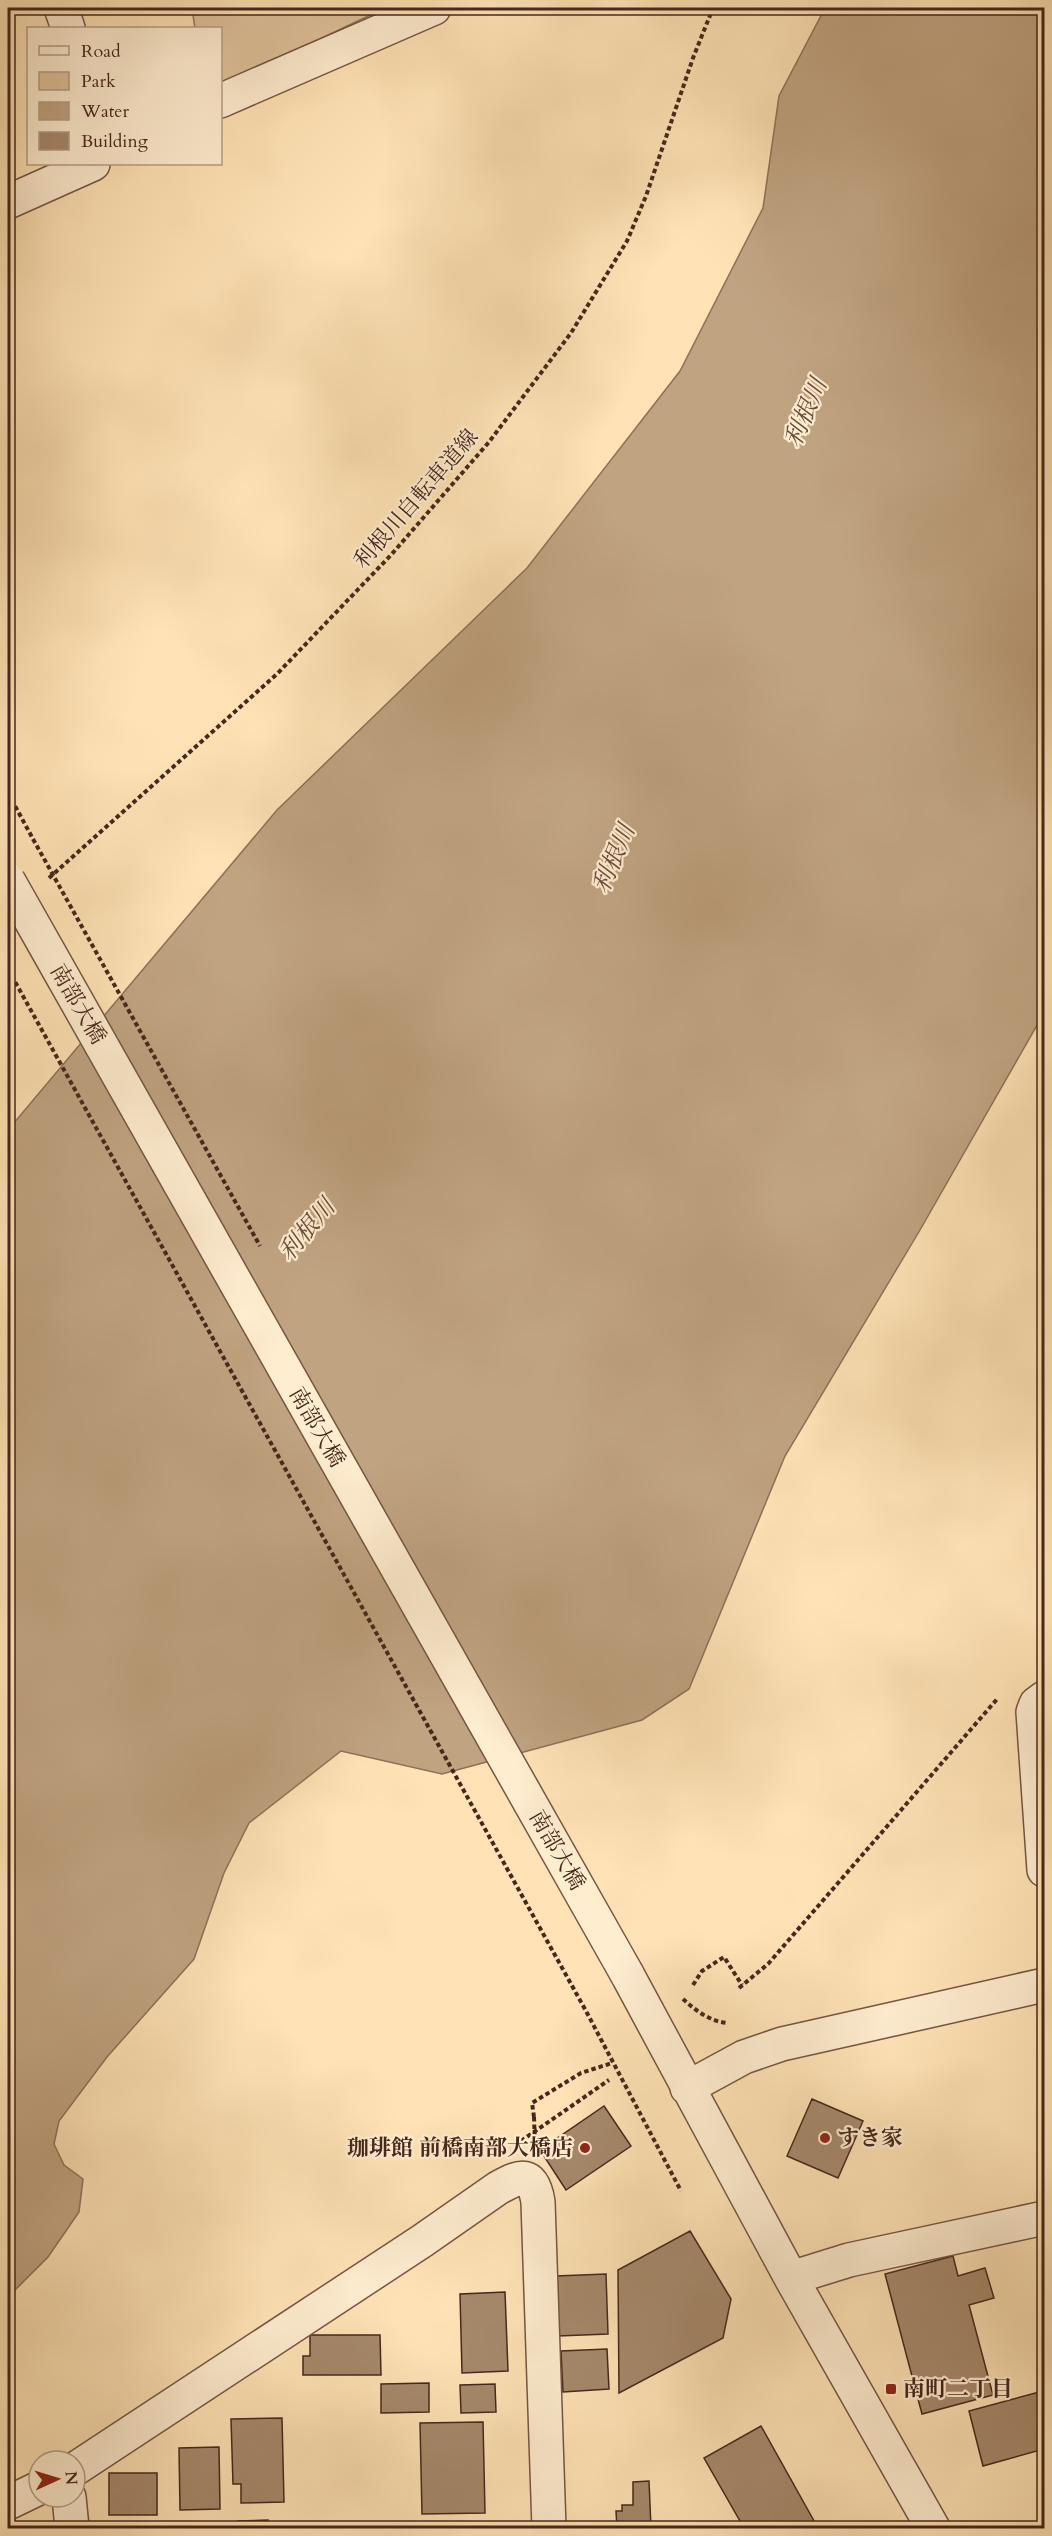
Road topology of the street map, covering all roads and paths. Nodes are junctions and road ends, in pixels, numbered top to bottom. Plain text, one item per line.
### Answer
1 (61, 8) edge
2 (434, 8) edge
3 (713, 8) edge
4 (68, 27) edge
5 (222, 100) edge
6 (91, 165) edge
7 (8, 202) edge
8 (8, 794) edge
9 (33, 839) dead end
10 (8, 880) edge
11 (42, 884) dead end
12 (8, 969) edge
13 (1005, 1690) dead end
14 (1044, 1698) edge
15 (1044, 1870) edge
16 (693, 1985) dead end
17 (1044, 1985) edge
18 (682, 1998) dead end
19 (732, 2024) dead end
20 (612, 2063) junction
21 (687, 2088) junction
22 (535, 2146) dead end
23 (681, 2191) dead end
24 (1044, 2218) edge
25 (791, 2278) junction
26 (87, 2461) edge
27 (27, 2494) edge
28 (8, 2503) edge
29 (70, 2509) edge
30 (72, 2529) edge
31 (549, 2529) edge
32 (933, 2529) edge

1 - 4 street
2 - 5 street
3 - 11 path, 利根川自転車道線
6 - 7 street
8 - 9 path
10 - 21 street, 南部大橋, bridge
12 - 20 path
13 - 16 path
14 - 15 street
17 - 21 street
18 - 19 path
20 - 22 path, bridge
20 - 23 path
21 - 25 street, 南部大橋
24 - 25 street
25 - 32 street, 南部大橋
26 - 31 street
27 - 28 street
29 - 30 street

